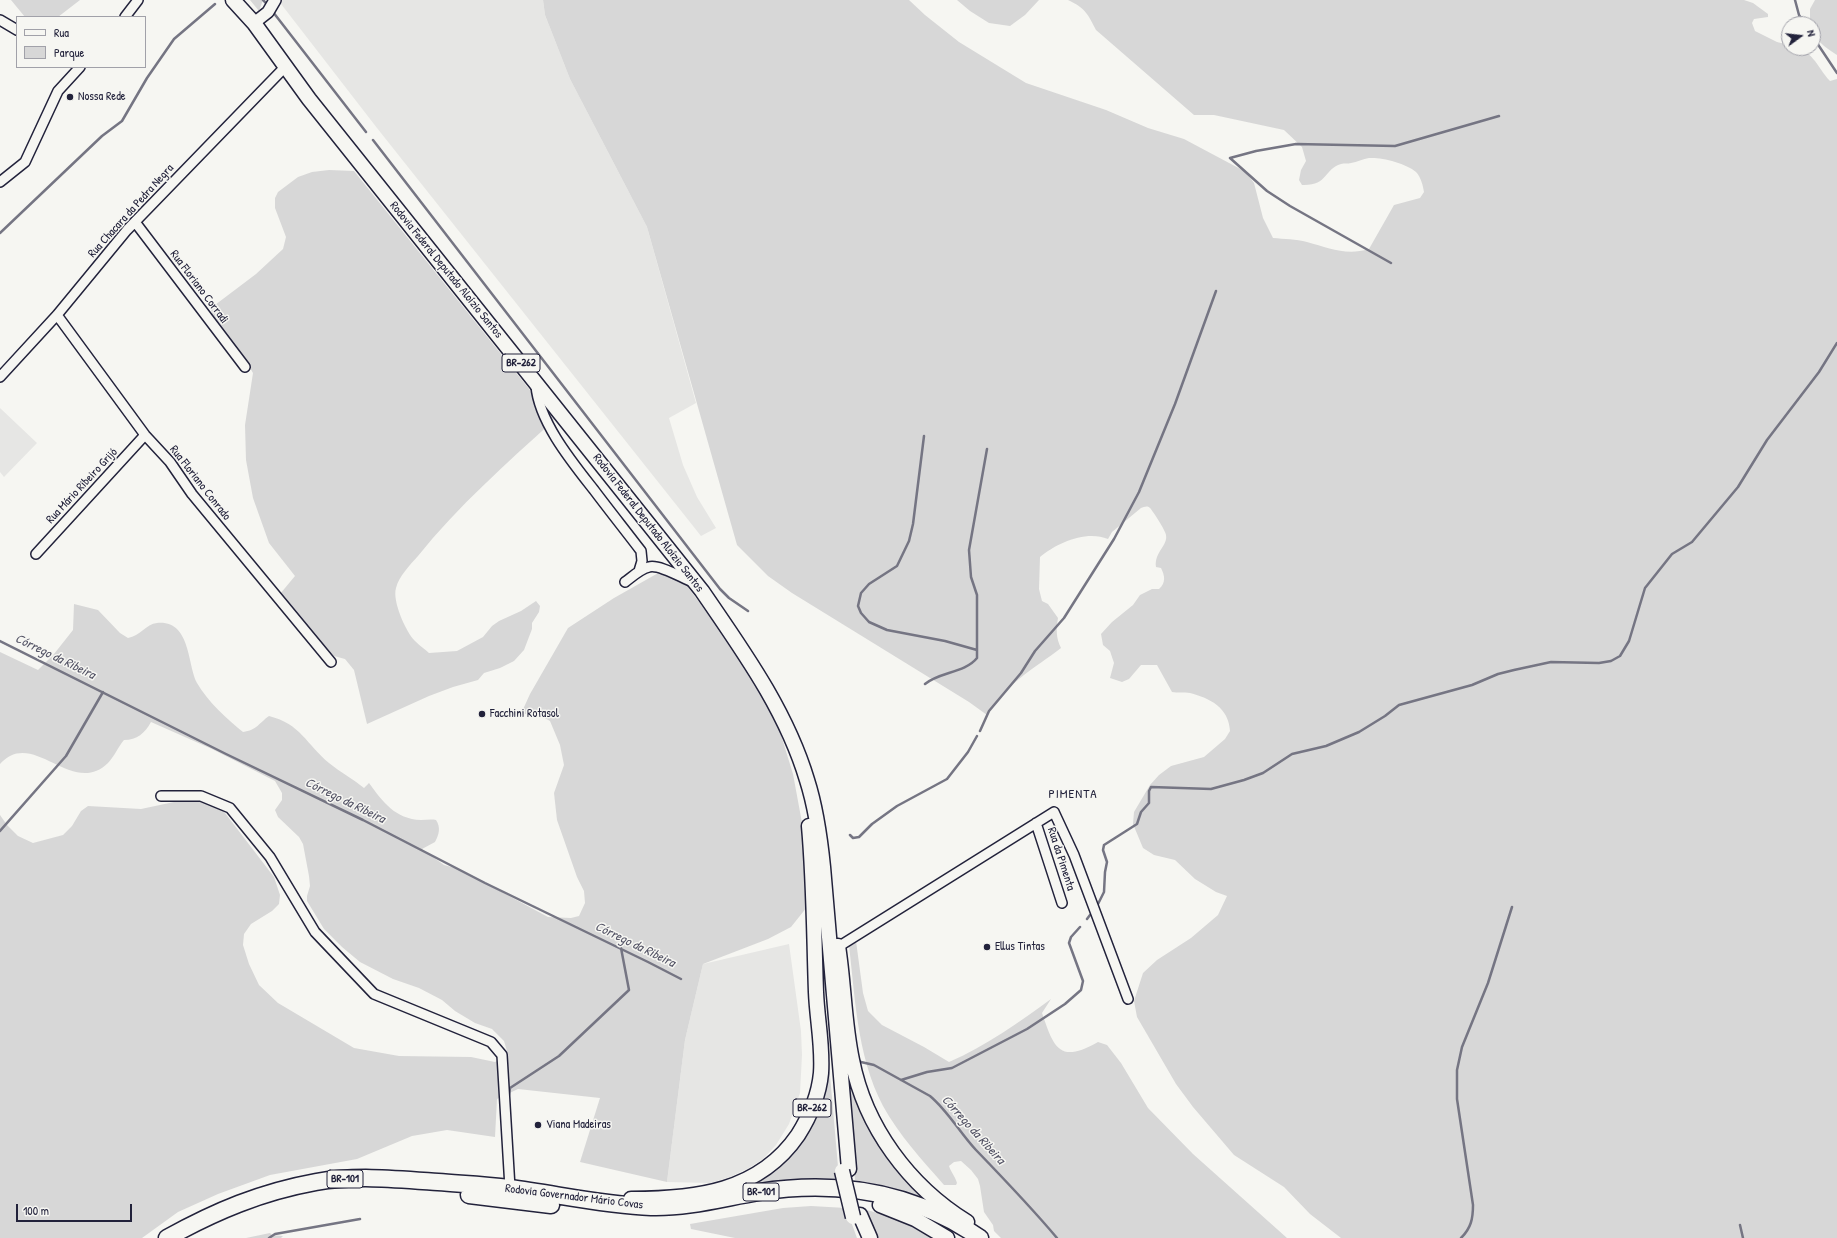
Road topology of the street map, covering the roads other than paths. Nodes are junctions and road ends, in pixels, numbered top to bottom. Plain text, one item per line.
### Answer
1 (138, 0) edge
2 (233, 0) edge
3 (237, 0) edge
4 (275, 0) edge
5 (126, 16) edge
6 (0, 20) edge
7 (253, 21) junction
8 (16, 29) edge
9 (286, 66) junction
10 (79, 68) edge
11 (0, 182) edge
12 (135, 222) junction
13 (57, 315) junction
14 (245, 367) dead end
15 (0, 377) edge
16 (536, 382) junction
17 (145, 435) junction
18 (36, 554) dead end
19 (639, 571) junction
20 (625, 582) dead end
21 (696, 583) junction
22 (331, 662) dead end
23 (791, 738) junction
24 (805, 772) junction
25 (161, 796) dead end
26 (808, 807) junction
27 (1036, 823) junction
28 (1062, 903) dead end
29 (838, 947) junction
30 (1128, 999) dead end
31 (845, 1170) junction
32 (510, 1188) junction
33 (548, 1194) junction
34 (880, 1205) junction
35 (856, 1216) junction
36 (167, 1238) edge
37 (187, 1238) edge
38 (861, 1238) edge
39 (870, 1238) edge
40 (947, 1238) edge
41 (960, 1238) edge
42 (980, 1238) edge
43 (988, 1238) edge

1 - 5 street
2 - 7 highway, Rodovia Federal Deputado Aloízio Santos / BR-262
3 - 7 highway
4 - 7 street
6 - 8 street
7 - 9 highway, Rodovia Federal Deputado Aloízio Santos / BR-262
9 - 12 street, Rua Chacara da Pedra Negra
9 - 16 highway, Rodovia Federal Deputado Aloízio Santos / BR-262
10 - 11 street
12 - 13 street, Rua Chacara da Pedra Negra
12 - 14 street, Rua Floriano Corradi
13 - 15 street, Rua Chacara da Pedra Negra
13 - 17 street, Rua Floriano Conrado
16 - 19 street
16 - 21 highway, Rodovia Federal Deputado Aloízio Santos / BR-262
17 - 18 street, Rua Mário Ribeiro Grijó
17 - 22 street, Rua Floriano Conrado
19 - 20 street
19 - 21 street
21 - 23 highway, Rodovia Federal Deputado Aloízio Santos / BR-262
23 - 24 highway, BR-262
23 - 26 highway, BR-262
24 - 29 highway, BR-262
24 - 31 highway, BR-262
25 - 32 street
26 - 31 highway, BR-262
26 - 33 highway, BR-262
27 - 28 street, Rua da Pimenta
27 - 29 street
27 - 30 street
29 - 43 highway, BR-262
31 - 35 highway, BR-262, bridge
32 - 33 highway, Rodovia Governador Mário Covas / BR-101
32 - 36 highway, Rodovia Governador Mário Covas / BR-101
33 - 42 highway, Rodovia Governador Mário Covas / BR-101
34 - 37 highway, Rodovia Governador Mário Covas / BR-101
34 - 40 highway
34 - 41 highway, Rodovia Governador Mário Covas / BR-101
35 - 38 highway, BR-262
35 - 39 highway, BR-262

